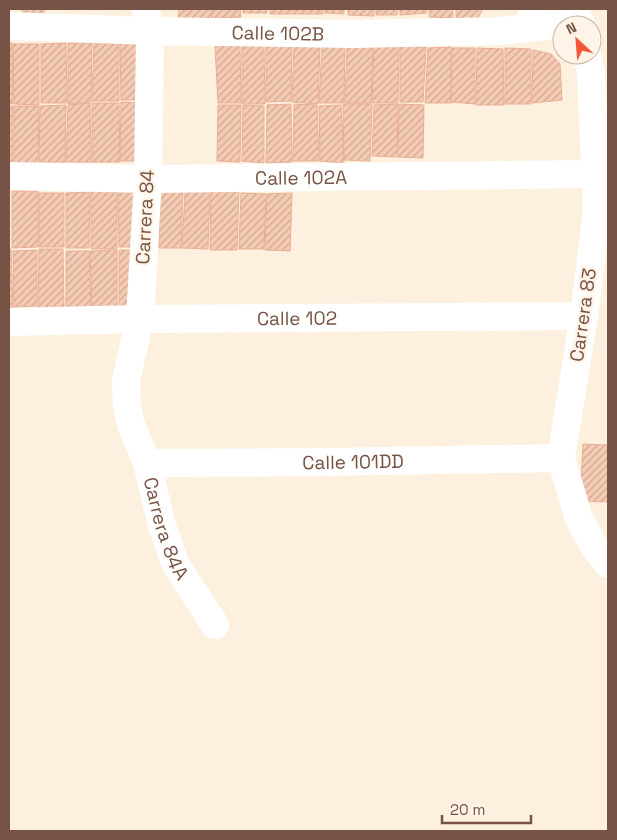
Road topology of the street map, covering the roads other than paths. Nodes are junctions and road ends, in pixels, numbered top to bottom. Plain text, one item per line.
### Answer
1 (536, 17) edge
2 (552, 17) edge
3 (148, 20) edge
4 (9, 26) edge
5 (589, 65) edge
6 (595, 174) junction
7 (9, 176) edge
8 (148, 179) junction
9 (584, 316) junction
10 (140, 319) junction
11 (9, 322) edge
12 (131, 425) joint
13 (561, 458) junction
14 (147, 463) junction
15 (608, 564) edge
16 (215, 625) dead end

1 - 2 street
1 - 3 street, Calle 102B
3 - 4 street, Calle 102B
3 - 8 street, Carrera 84
5 - 6 street, Carrera 83
6 - 8 street, Calle 102A
6 - 9 street, Carrera 83
7 - 8 street, Calle 102A
8 - 10 street, Carrera 84
9 - 10 street, Calle 102
9 - 13 street, Carrera 83
10 - 11 street, Calle 102
10 - 12 street, Carrera 84
12 - 14 street, Carrera 84A
13 - 14 street, Calle 101DD
13 - 15 street, Carrera 83
14 - 16 street, Carrera 84A

